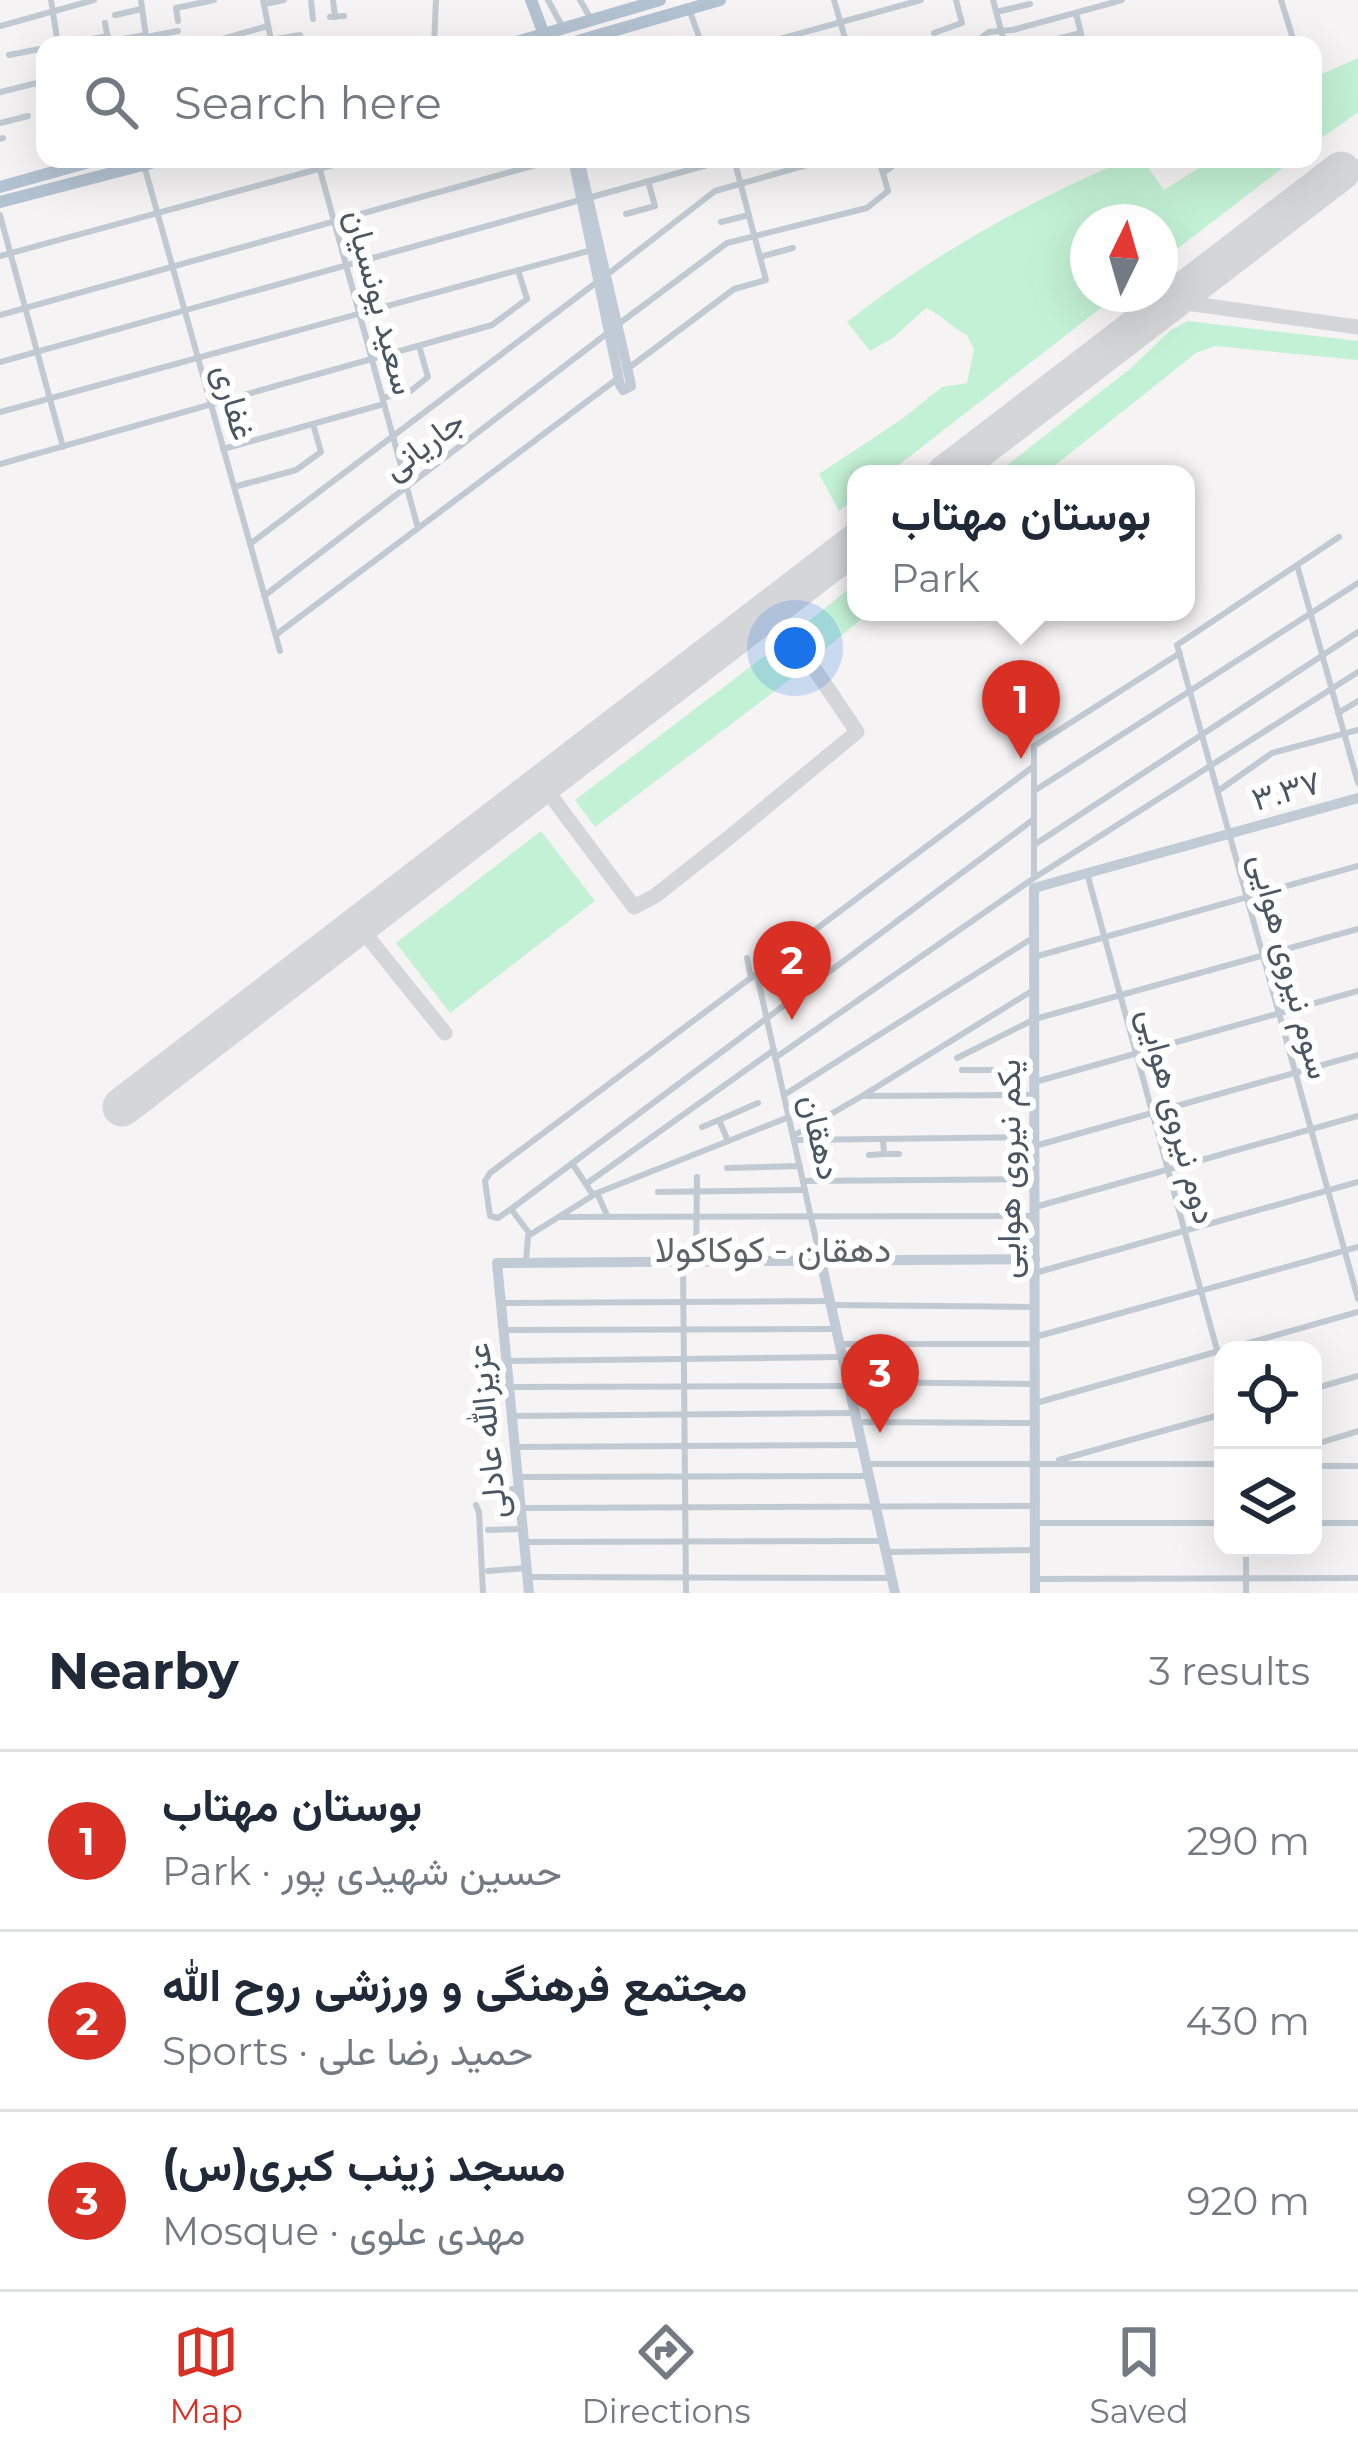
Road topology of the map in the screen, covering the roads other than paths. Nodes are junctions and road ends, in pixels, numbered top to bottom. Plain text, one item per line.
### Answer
1 (51, 0) edge
2 (94, 0) edge
3 (214, 0) edge
4 (284, 0) edge
5 (310, 0) edge
6 (333, 0) edge
7 (436, 0) edge
8 (531, 0) edge
9 (548, 0) edge
10 (580, 0) edge
11 (660, 0) edge
12 (720, 0) edge
13 (834, 0) edge
14 (921, 0) edge
15 (956, 0) edge
16 (993, 0) edge
17 (1122, 0) edge
18 (1282, 0) edge
19 (263, 2) edge
20 (142, 4) edge
21 (1030, 4) dead end
22 (689, 9) junction
23 (53, 11) junction
24 (996, 12) junction
25 (1076, 13) junction
26 (115, 15) dead end
27 (336, 16) dead end
28 (313, 20) dead end
29 (591, 20) junction
30 (105, 22) dead end
31 (840, 22) junction
32 (0, 26) edge
33 (268, 26) junction
34 (1000, 29) junction
35 (934, 33) dead end
36 (145, 35) joint
37 (300, 35) dead end
38 (57, 36) edge
39 (107, 36) edge
40 (140, 36) edge
41 (153, 36) edge
42 (233, 36) edge
43 (270, 36) edge
44 (296, 36) edge
45 (434, 36) edge
46 (518, 36) edge
47 (553, 36) edge
48 (554, 36) edge
49 (558, 36) edge
50 (563, 36) edge
51 (699, 36) edge
52 (803, 36) edge
53 (844, 36) edge
54 (983, 36) edge
55 (1002, 36) edge
56 (1082, 36) edge
57 (1292, 36) edge
58 (36, 50) edge
59 (9, 55) dead end
60 (36, 82) edge
61 (0, 92) edge
62 (28, 116) dead end
63 (0, 123) edge
64 (59, 168) edge
65 (132, 168) edge
66 (145, 168) edge
67 (324, 168) edge
68 (524, 168) edge
69 (578, 168) edge
70 (699, 168) edge
71 (735, 168) edge
72 (797, 168) edge
73 (882, 168) edge
74 (890, 168) edge
75 (320, 169) junction
76 (884, 173) junction
77 (648, 182) junction
78 (741, 184) junction
79 (0, 187) edge
80 (585, 199) junction
81 (0, 202) edge
82 (158, 214) junction
83 (626, 214) dead end
84 (0, 215) edge
85 (749, 215) junction
86 (334, 222) junction
87 (721, 222) dead end
88 (754, 237) junction
89 (793, 248) dead end
90 (592, 250) junction
91 (10, 254) junction
92 (0, 256) edge
93 (760, 257) junction
94 (346, 265) junction
95 (173, 268) junction
96 (518, 270) junction
97 (602, 278) junction
98 (25, 308) junction
99 (184, 310) junction
100 (359, 314) junction
101 (0, 315) edge
102 (614, 328) junction
103 (419, 346) junction
104 (37, 351) junction
105 (198, 357) junction
106 (372, 360) junction
107 (0, 362) edge
108 (623, 373) junction
109 (50, 399) junction
110 (383, 401) junction
111 (211, 405) junction
112 (0, 412) edge
113 (313, 424) junction
114 (393, 436) junction
115 (63, 447) junction
116 (224, 449) junction
117 (0, 464) edge
118 (407, 486) junction
119 (234, 487) junction
120 (418, 528) junction
121 (1339, 537) dead end
122 (250, 544) junction
123 (1297, 566) junction
124 (1358, 583) edge
125 (264, 596) junction
126 (1310, 614) junction
127 (1358, 632) edge
128 (275, 635) junction
129 (1179, 650) junction
130 (280, 651) dead end
131 (1321, 656) junction
132 (1358, 672) edge
133 (1331, 689) junction
134 (1190, 691) junction
135 (1358, 701) edge
136 (1338, 713) junction
137 (1358, 730) edge
138 (1344, 733) junction
139 (1202, 735) junction
140 (1034, 766) junction
141 (1210, 766) junction
142 (1358, 783) edge
143 (1034, 791) junction
144 (1218, 791) junction
145 (1358, 798) edge
146 (1034, 819) junction
147 (1229, 834) junction
148 (1034, 845) junction
149 (1358, 866) edge
150 (1087, 873) junction
151 (1034, 883) junction
152 (1247, 897) junction
153 (1358, 929) edge
154 (1034, 937) junction
155 (1104, 937) junction
156 (760, 950) dead end
157 (1263, 955) junction
158 (1034, 957) junction
159 (747, 958) dead end
160 (765, 969) junction
161 (754, 977) junction
162 (1035, 989) junction
163 (1358, 991) edge
164 (1120, 995) junction
165 (1279, 1013) junction
166 (766, 1017) junction
167 (1034, 1019) junction
168 (1136, 1053) junction
169 (775, 1054) junction
170 (1358, 1055) edge
171 (957, 1058) dead end
172 (962, 1070) dead end
173 (1295, 1072) junction
174 (1035, 1082) junction
175 (784, 1095) junction
176 (862, 1096) junction
177 (758, 1103) dead end
178 (1152, 1112) junction
179 (1358, 1116) edge
180 (788, 1117) junction
181 (718, 1120) junction
182 (702, 1127) dead end
183 (1311, 1129) junction
184 (793, 1138) junction
185 (883, 1139) junction
186 (728, 1141) junction
187 (1035, 1142) junction
188 (869, 1154) dead end
189 (884, 1154) junction
190 (899, 1154) dead end
191 (572, 1163) junction
192 (800, 1166) junction
193 (727, 1168) dead end
194 (1168, 1169) junction
195 (697, 1177) dead end
196 (1035, 1179) junction
197 (1358, 1182) edge
198 (586, 1184) junction
199 (804, 1185) junction
200 (1328, 1190) junction
201 (658, 1192) dead end
202 (697, 1192) junction
203 (595, 1194) junction
204 (511, 1209) junction
205 (1035, 1211) junction
206 (606, 1213) dead end
207 (696, 1216) junction
208 (811, 1216) junction
209 (561, 1217) junction
210 (1185, 1231) junction
211 (530, 1234) junction
212 (1358, 1247) edge
213 (1345, 1251) junction
214 (820, 1261) junction
215 (689, 1262) junction
216 (526, 1263) junction
217 (1035, 1266) junction
218 (1201, 1291) junction
219 (1358, 1299) edge
220 (499, 1303) junction
221 (683, 1303) junction
222 (830, 1303) junction
223 (1035, 1307) junction
224 (1358, 1312) edge
225 (836, 1329) junction
226 (502, 1330) junction
227 (683, 1330) junction
228 (1035, 1341) junction
229 (1218, 1341) edge
230 (1257, 1341) edge
231 (841, 1351) junction
232 (1214, 1353) edge
233 (684, 1359) junction
234 (506, 1361) junction
235 (1358, 1376) edge
236 (848, 1384) junction
237 (1035, 1384) junction
238 (1322, 1386) edge
239 (508, 1387) junction
240 (684, 1387) junction
241 (1035, 1403) junction
242 (684, 1414) junction
243 (512, 1416) junction
244 (1214, 1416) edge
245 (855, 1418) junction
246 (1035, 1423) junction
247 (1358, 1431) edge
248 (1322, 1442) edge
249 (862, 1445) junction
250 (514, 1447) junction
251 (685, 1447) junction
252 (1042, 1463) junction
253 (1214, 1465) edge
254 (1322, 1466) edge
255 (1358, 1466) edge
256 (867, 1470) junction
257 (685, 1476) junction
258 (518, 1483) junction
259 (492, 1490) dead end
260 (476, 1505) dead end
261 (1035, 1506) junction
262 (875, 1507) junction
263 (522, 1508) junction
264 (686, 1509) junction
265 (1035, 1523) junction
266 (1214, 1523) edge
267 (1322, 1523) edge
268 (1358, 1523) edge
269 (488, 1530) dead end
270 (524, 1535) junction
271 (686, 1542) junction
272 (884, 1546) junction
273 (1035, 1550) junction
274 (1246, 1557) edge
275 (488, 1571) dead end
276 (527, 1572) junction
277 (686, 1577) junction
278 (891, 1578) junction
279 (1246, 1578) junction
280 (1358, 1578) edge
281 (1035, 1579) junction
282 (483, 1593) edge
283 (529, 1593) edge
284 (686, 1593) edge
285 (895, 1593) edge
286 (1035, 1593) edge
287 (1246, 1593) edge

1 - 23 street
2 - 23 street
3 - 41 street
4 - 19 street
5 - 28 street
6 - 27 street
7 - 45 street
8 - 46 main road
8 - 47 main road
9 - 48 street
10 - 29 street
11 - 29 main road
12 - 22 main road
13 - 31 street
14 - 31 street
15 - 35 street
16 - 24 street
17 - 25 street
18 - 57 street
19 - 33 street
20 - 26 street
20 - 36 street
21 - 24 street
22 - 50 main road
22 - 51 street
23 - 32 street
23 - 38 street
24 - 34 street
25 - 34 street
25 - 56 street
29 - 49 main road
30 - 39 street
31 - 52 street
31 - 53 street
33 - 42 street
33 - 43 street
34 - 54 street
34 - 55 street
36 - 40 street
37 - 44 street
58 - 59 street
60 - 61 street
62 - 63 street
64 - 79 main road
65 - 81 main road
66 - 82 street, غفاری
67 - 75 street
68 - 86 street
69 - 80 main road
70 - 77 street
71 - 78 street
72 - 78 street
73 - 76 street
74 - 76 street
75 - 82 street
75 - 86 street, سعید یونسیان
76 - 88 street, جاریانی
77 - 80 street
77 - 83 street
78 - 85 street
78 - 97 street
80 - 90 main road
80 - 94 street
80 - 97 main road
82 - 91 street
82 - 95 street, غفاری
84 - 91 street
85 - 87 street
85 - 88 street
86 - 94 street, سعید یونسیان
86 - 95 street
88 - 93 street
88 - 102 street, جاریانی
89 - 93 street
90 - 96 street
90 - 97 main road
91 - 92 street
91 - 98 street
93 - 108 street
94 - 99 street
94 - 100 street, سعید یونسیان
95 - 98 street
95 - 99 street, غفاری
96 - 100 street
96 - 103 street
97 - 102 main road
97 - 114 street
98 - 101 street
98 - 104 street
99 - 104 street
99 - 105 street, غفاری
100 - 105 street
100 - 106 street, سعید یونسیان
102 - 108 main road
102 - 118 street, جاریانی
103 - 106 street
103 - 110 street
104 - 107 street
104 - 109 street
105 - 109 street
105 - 111 street, غفاری
106 - 110 street, سعید یونسیان
106 - 111 street
108 - 120 street
109 - 112 street
109 - 115 street
110 - 113 street
110 - 114 street, سعید یونسیان
111 - 115 street
111 - 116 street, غفاری
113 - 116 street
113 - 119 street
114 - 118 street, سعید یونسیان
114 - 122 street
115 - 117 street
116 - 119 street, غفاری
118 - 120 street, سعید یونسیان
118 - 125 street, جاریانی
119 - 122 street, غفاری
120 - 128 street
121 - 123 street
122 - 125 street, غفاری
123 - 126 street
123 - 129 street
124 - 126 street
125 - 128 street, غفاری
126 - 131 street
126 - 134 street
127 - 131 street
128 - 130 street, غفاری
129 - 134 street, سوم نیروی هوایی
129 - 140 street, یکم نیروی هوایی
131 - 133 street
131 - 139 street
132 - 133 street
133 - 136 street
133 - 141 street
134 - 139 street, سوم نیروی هوایی
134 - 143 street
135 - 136 street
136 - 138 street
137 - 138 street
138 - 142 street
138 - 144 street
139 - 141 street, سوم نیروی هوایی
139 - 148 street
140 - 143 street, یکم نیروی هوایی
140 - 160 street
141 - 144 street, سوم نیروی هوایی
141 - 151 street
143 - 146 street, یکم نیروی هوایی
144 - 147 street, سوم نیروی هوایی
145 - 147 main road, ۳.۳۷
146 - 148 street, یکم نیروی هوایی
146 - 166 street
147 - 150 main road, ۳.۳۷
147 - 152 street, سوم نیروی هوایی
148 - 151 street, یکم نیروی هوایی
149 - 152 street
150 - 151 main road, ۳.۳۷
150 - 155 street, دوم نیروی هوایی
151 - 154 main road, یکم نیروی هوایی
151 - 169 street
152 - 155 street
152 - 157 street, سوم نیروی هوایی
153 - 157 street
154 - 158 main road, یکم نیروی هوایی
154 - 175 street
155 - 158 street
155 - 164 street, دوم نیروی هوایی
156 - 160 street
157 - 164 street
157 - 165 street, سوم نیروی هوایی
158 - 162 main road, یکم نیروی هوایی
159 - 161 street, دهقان
160 - 161 street
161 - 166 street, دهقان
161 - 204 street
162 - 167 main road, یکم نیروی هوایی
162 - 176 street
163 - 165 street
164 - 167 street
164 - 168 street, دوم نیروی هوایی
165 - 168 street
165 - 173 street, سوم نیروی هوایی
166 - 169 street, دهقان
166 - 191 street
167 - 171 street
167 - 174 main road, یکم نیروی هوایی
168 - 174 street
168 - 178 street, دوم نیروی هوایی
169 - 175 street, دهقان
169 - 198 street
170 - 173 street
172 - 174 street
173 - 178 street
173 - 183 street, سوم نیروی هوایی
174 - 176 street
174 - 187 main road, یکم نیروی هوایی
175 - 180 street, دهقان
176 - 184 street
177 - 181 street
178 - 187 street
178 - 194 street, دوم نیروی هوایی
179 - 183 street
180 - 184 street, دهقان
180 - 186 street
181 - 182 street
181 - 186 street
183 - 194 street
183 - 200 street, سوم نیروی هوایی
184 - 185 street
184 - 192 street, دهقان
185 - 187 street
185 - 189 street
186 - 203 street
187 - 196 main road, یکم نیروی هوایی
188 - 189 street
189 - 190 street
191 - 198 street
191 - 204 street
192 - 193 street
192 - 199 street, دهقان
194 - 205 street
194 - 210 street, دوم نیروی هوایی
195 - 202 street
196 - 199 street
196 - 205 main road, یکم نیروی هوایی
197 - 200 street
198 - 203 street
199 - 202 street
199 - 208 street, دهقان
200 - 210 street
200 - 213 street, سوم نیروی هوایی
201 - 202 street
202 - 207 street
203 - 206 street
203 - 209 street
204 - 211 street
205 - 208 street
205 - 217 main road, یکم نیروی هوایی
207 - 208 street
207 - 209 street
207 - 215 street
208 - 214 street, دهقان
209 - 211 street
210 - 217 street
210 - 218 street, دوم نیروی هوایی
211 - 216 street
212 - 213 street
213 - 218 street
213 - 219 street, سوم نیروی هوایی
214 - 215 main road
214 - 217 main road
214 - 222 main road, دهقان
215 - 216 main road
215 - 221 street
216 - 220 main road, عزیزالله عادلی
217 - 223 main road, یکم نیروی هوایی
218 - 228 street
218 - 229 street, دوم نیروی هوایی
220 - 221 street
220 - 226 main road, عزیزالله عادلی
221 - 222 street
221 - 227 street
222 - 223 street
222 - 225 main road, دهقان
223 - 228 main road, یکم نیروی هوایی
224 - 230 street
225 - 227 street
225 - 231 main road, دهقان
226 - 227 street
226 - 234 main road, عزیزالله عادلی
227 - 233 street
228 - 231 street
228 - 237 main road, یکم نیروی هوایی
231 - 233 street
231 - 236 main road, دهقان
232 - 241 street
233 - 234 street
233 - 240 street
234 - 239 main road, عزیزالله عادلی
235 - 238 street
236 - 237 street
236 - 240 street
236 - 245 main road, دهقان
237 - 241 main road, یکم نیروی هوایی
239 - 240 street
239 - 243 main road, عزیزالله عادلی
240 - 242 street
241 - 246 main road, یکم نیروی هوایی
242 - 243 street
242 - 245 street
242 - 251 street
243 - 250 main road, عزیزالله عادلی
244 - 252 street
245 - 246 street
245 - 249 main road, دهقان
246 - 252 main road, یکم نیروی هوایی
247 - 248 street
249 - 251 street
249 - 256 main road, دهقان
250 - 251 street
250 - 258 main road, عزیزالله عادلی
251 - 257 street
252 - 253 street
252 - 256 street
252 - 261 main road, یکم نیروی هوایی
254 - 255 street
256 - 257 street
256 - 262 main road, دهقان
257 - 258 street
257 - 264 street
258 - 259 street
258 - 263 main road, عزیزالله عادلی
260 - 282 street
261 - 262 street
261 - 265 main road, یکم نیروی هوایی
262 - 264 street
262 - 272 main road, دهقان
263 - 264 street
263 - 270 main road, عزیزالله عادلی
264 - 271 street
265 - 266 street
265 - 273 main road, یکم نیروی هوایی
267 - 268 street
269 - 270 street
270 - 271 street
270 - 276 main road, عزیزالله عادلی
271 - 272 street
271 - 277 street
272 - 273 street
272 - 278 main road, دهقان
273 - 281 main road, یکم نیروی هوایی
274 - 279 street
275 - 276 street
276 - 277 street
276 - 283 main road, عزیزالله عادلی
277 - 278 street
277 - 284 street
278 - 285 main road, دهقان
279 - 280 street
279 - 281 street
279 - 287 street
281 - 286 main road, یکم نیروی هوایی

